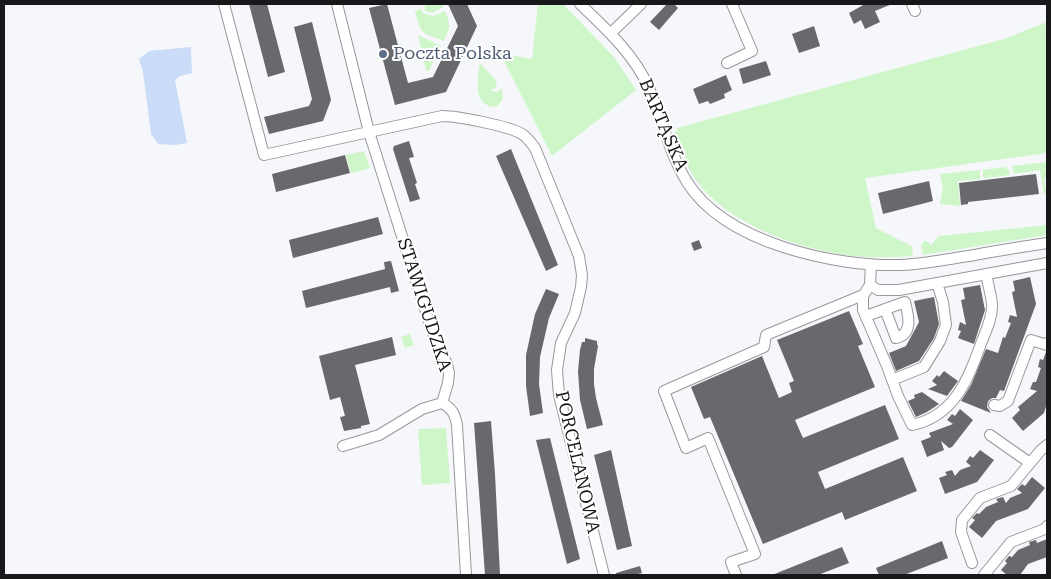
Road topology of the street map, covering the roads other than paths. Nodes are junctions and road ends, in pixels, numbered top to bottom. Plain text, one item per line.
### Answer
1 (224, 4) edge
2 (337, 4) edge
3 (580, 4) edge
4 (641, 4) edge
5 (732, 4) edge
6 (611, 34) junction
7 (727, 63) dead end
8 (369, 132) junction
9 (1047, 243) edge
10 (1047, 263) edge
11 (871, 264) junction
12 (986, 274) junction
13 (936, 283) junction
14 (870, 285) junction
15 (863, 295) junction
16 (885, 309) dead end
17 (866, 316) junction
18 (1047, 345) edge
19 (892, 380) junction
20 (442, 403) junction
21 (994, 405) dead end
22 (990, 435) dead end
23 (1047, 445) edge
24 (343, 446) dead end
25 (1030, 463) junction
26 (1047, 526) edge
27 (972, 563) dead end
28 (466, 575) edge
29 (604, 575) edge
30 (736, 575) edge
31 (984, 575) edge

1 - 8 street
2 - 8 street, STAWIGUDZKA
3 - 6 street, BARTĄSKA
4 - 6 street
5 - 7 street
6 - 11 street, BARTĄSKA
8 - 20 street, STAWIGUDZKA
8 - 29 street, PORCELANOWA
9 - 11 street, BARTĄSKA
10 - 12 street
11 - 14 street
12 - 13 street
12 - 19 street
13 - 14 street
13 - 19 street
14 - 15 street
15 - 17 street
15 - 30 street
16 - 17 street
17 - 19 street
18 - 21 street
20 - 24 street
20 - 28 street
22 - 25 street
23 - 25 street
25 - 27 street
26 - 31 street

